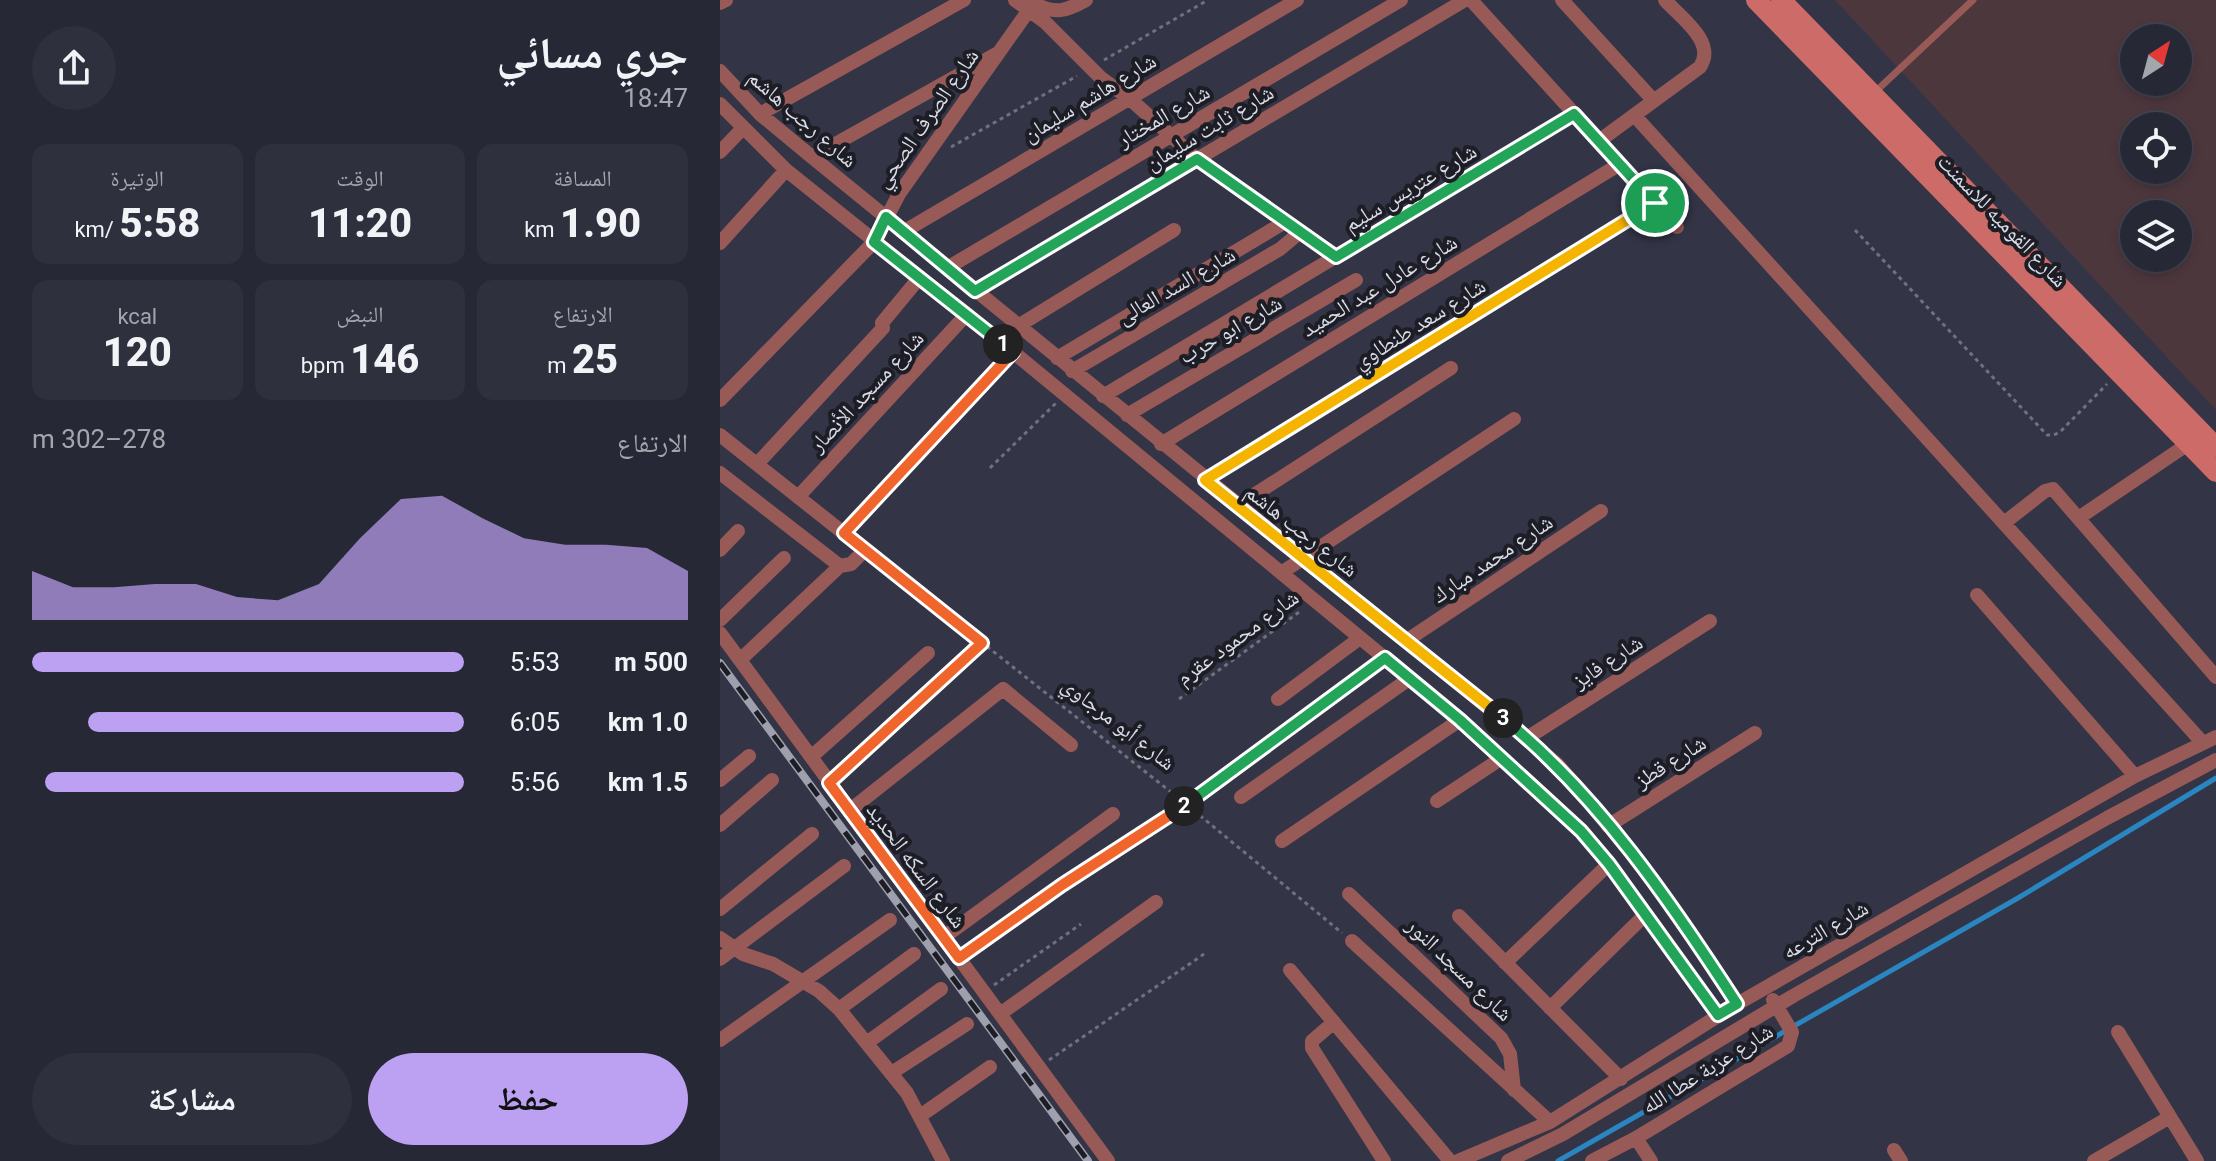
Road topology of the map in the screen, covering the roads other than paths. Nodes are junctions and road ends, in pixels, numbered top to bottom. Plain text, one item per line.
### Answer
1 (726, 0) edge
2 (964, 0) edge
3 (1015, 0) edge
4 (1086, 0) edge
5 (1297, 0) edge
6 (1401, 0) edge
7 (1465, 0) edge
8 (1471, 0) edge
9 (1562, 0) edge
10 (1665, 0) edge
11 (1756, 0) edge
12 (1781, 0) edge
13 (1973, 0) edge
14 (720, 3) edge
15 (1033, 5) edge
16 (999, 52) junction
17 (720, 71) edge
18 (1130, 99) junction
19 (1654, 101) junction
20 (1866, 101) junction
21 (720, 104) edge
22 (760, 114) junction
23 (1574, 114) junction
24 (1634, 115) junction
25 (743, 128) junction
26 (1170, 136) junction
27 (1599, 141) junction
28 (720, 152) edge
29 (812, 157) junction
30 (1197, 159) junction
31 (1620, 164) junction
32 (786, 170) junction
33 (1655, 203) junction
34 (886, 217) junction
35 (1285, 222) junction
36 (1677, 227) dead end
37 (1174, 230) dead end
38 (903, 232) junction
39 (1299, 233) junction
40 (874, 242) junction
41 (720, 243) edge
42 (1336, 257) junction
43 (947, 268) junction
44 (920, 277) junction
45 (1356, 280) dead end
46 (975, 291) junction
47 (967, 314) junction
48 (1018, 326) junction
49 (2095, 336) junction
50 (1013, 352) junction
51 (1057, 358) junction
52 (1451, 368) dead end
53 (1072, 371) junction
54 (1103, 396) junction
55 (720, 400) edge
56 (1127, 415) junction
57 (1514, 419) dead end
58 (720, 435) edge
59 (1161, 444) junction
60 (2188, 444) junction
61 (2216, 447) edge
62 (757, 464) junction
63 (2216, 472) edge
64 (720, 473) edge
65 (1205, 480) junction
66 (798, 497) junction
67 (1237, 506) junction
68 (1601, 511) dead end
69 (2080, 517) junction
70 (2004, 523) junction
71 (738, 531) dead end
72 (844, 533) junction
73 (721, 546) edge
74 (784, 558) dead end
75 (1304, 559) junction
76 (840, 566) junction
77 (1281, 573) junction
78 (1977, 595) dead end
79 (720, 620) edge
80 (1710, 621) dead end
81 (720, 633) edge
82 (1360, 638) junction
83 (1406, 641) junction
84 (928, 653) dead end
85 (740, 660) junction
86 (2216, 677) edge
87 (1409, 679) junction
88 (1278, 699) dead end
89 (1460, 720) junction
90 (1755, 733) dead end
91 (1527, 738) junction
92 (2209, 740) edge
93 (1071, 745) dead end
94 (749, 756) dead end
95 (811, 757) junction
96 (1502, 758) junction
97 (2216, 760) edge
98 (2135, 776) junction
99 (720, 780) edge
100 (772, 780) dead end
101 (1241, 797) dead end
102 (1437, 801) dead end
103 (849, 811) junction
104 (1113, 814) dead end
105 (720, 825) edge
106 (1612, 830) junction
107 (812, 834) dead end
108 (1282, 841) dead end
109 (1595, 848) junction
110 (1609, 864) junction
111 (844, 866) dead end
112 (1349, 894) dead end
113 (1156, 902) dead end
114 (720, 909) edge
115 (1645, 915) junction
116 (1459, 916) dead end
117 (890, 920) dead end
118 (944, 937) junction
119 (720, 938) edge
120 (1352, 941) road end
121 (734, 949) junction
122 (914, 954) dead end
123 (720, 959) edge
124 (1505, 963) junction
125 (1290, 970) dead end
126 (803, 981) junction
127 (1765, 988) junction
128 (941, 989) dead end
129 (1737, 1004) junction
130 (1550, 1008) junction
131 (839, 1009) junction
132 (1779, 1011) junction
133 (1000, 1014) junction
134 (1718, 1015) junction
135 (1334, 1022) junction
136 (967, 1024) dead end
137 (2118, 1032) dead end
138 (720, 1040) edge
139 (868, 1042) junction
140 (990, 1067) dead end
141 (893, 1072) junction
142 (1621, 1079) junction
143 (1514, 1090) junction
144 (920, 1116) junction
145 (2170, 1117) junction
146 (1550, 1122) junction
147 (1636, 1138) junction
148 (943, 1161) edge
149 (1108, 1161) edge
150 (1384, 1161) edge
151 (1450, 1161) edge
152 (1458, 1161) edge
153 (1508, 1161) edge
154 (1592, 1161) edge
155 (1651, 1161) edge
156 (2094, 1161) edge
157 (2197, 1161) edge

1 - 14 street
2 - 22 street
3 - 15 street
4 - 15 street
5 - 18 street, شارع هاشم سليمان
6 - 26 street, شارع المختار
7 - 30 street, شارع ثابت سليمان
8 - 23 street
9 - 19 street
10 - 19 street
11 - 20 main road, شارع القوميه للاسمنت
12 - 20 main road, شارع القوميه للاسمنت
13 - 20 lane
15 - 16 street, شارع الصرف الصحي
15 - 18 street
16 - 29 street
16 - 34 street, شارع الصرف الصحي
17 - 22 street, شارع رجب هاشم
18 - 26 street
18 - 38 street, شارع هاشم سليمان
19 - 24 street
20 - 49 main road, شارع القوميه للاسمنت
21 - 25 street, شارع رجب هاشم
22 - 29 street, شارع رجب هاشم
23 - 27 street
23 - 42 street, شارع عتريس سليم
24 - 27 street
24 - 70 street
25 - 28 street
25 - 32 street, شارع رجب هاشم
26 - 30 street
26 - 43 street, شارع المختار
27 - 31 street
29 - 34 street, شارع رجب هاشم
30 - 35 street
30 - 46 street, شارع ثابت سليمان
31 - 33 street
31 - 59 street, شارع عادل عبد الحميد
32 - 40 street, شارع رجب هاشم
32 - 41 street
33 - 36 street
33 - 65 street, شارع سعد طنطاوي
34 - 38 street, شارع رجب هاشم
34 - 40 street, شارع الصرف الصحي
35 - 39 street
35 - 51 street
37 - 48 street
38 - 43 street, شارع رجب هاشم
39 - 42 street
39 - 53 street, شارع السد العالى
40 - 44 street, شارع رجب هاشم
40 - 55 street, شارع الصرف الصحي
42 - 54 street, شارع عتريس سليم
43 - 46 street, شارع رجب هاشم
44 - 47 street, شارع رجب هاشم
44 - 62 street
45 - 56 street, شارع ابو حرب
46 - 48 street, شارع رجب هاشم
47 - 50 street, شارع رجب هاشم
47 - 66 street, شارع مسجد الأنصار
48 - 51 street, شارع رجب هاشم
49 - 60 main road, شارع القوميه للاسمنت
49 - 61 main road, شارع القوميه للاسمنت
50 - 72 street
50 - 77 street, شارع رجب هاشم
51 - 53 street, شارع رجب هاشم
52 - 67 street
53 - 54 street, شارع رجب هاشم
54 - 56 street, شارع رجب هاشم
56 - 59 street, شارع رجب هاشم
57 - 75 street
58 - 62 street
59 - 65 street, شارع رجب هاشم
60 - 63 main road, شارع القوميه للاسمنت
60 - 69 street
62 - 66 street
64 - 76 street
65 - 67 street, شارع رجب هاشم
66 - 72 street
67 - 75 street, شارع رجب هاشم
68 - 83 street, شارع محمد مبارك
69 - 70 street
69 - 86 street
70 - 92 street
71 - 73 street
72 - 76 street
74 - 79 street
75 - 77 street
75 - 83 street, شارع رجب هاشم
76 - 85 street
77 - 82 street, شارع رجب هاشم
78 - 98 street
80 - 91 street, شارع فايز
81 - 85 street, شارع السكه الحديد
82 - 87 street, شارع رجب هاشم
82 - 88 street
83 - 91 street, شارع رجب هاشم
84 - 95 street
85 - 95 street, شارع السكه الحديد
87 - 89 street, شارع رجب هاشم
87 - 101 street
89 - 96 street, شارع رجب هاشم
89 - 108 street
90 - 106 street, شارع قطز
91 - 106 street, شارع رجب هاشم
92 - 98 street, شارع الترعه
93 - 103 street
94 - 99 street
95 - 103 street, شارع السكه الحديد
96 - 102 street
96 - 109 street, شارع رجب هاشم
97 - 132 street, شارع الترعه
98 - 127 street, شارع الترعه
100 - 105 street
103 - 118 street, شارع السكه الحديد
104 - 118 street
106 - 109 street, شارع قطز
106 - 129 street, شارع رجب هاشم
107 - 114 street
109 - 110 street, شارع رجب هاشم
110 - 115 street, شارع رجب هاشم
110 - 124 street
111 - 121 street
112 - 143 street, شارع مسجد النور
113 - 133 street
115 - 130 street
115 - 134 street, شارع رجب هاشم
116 - 124 street
117 - 126 street
118 - 133 street, شارع السكه الحديد
119 - 121 street
120 - 143 street
121 - 123 street
121 - 126 street
122 - 131 street
124 - 130 street
125 - 135 street
126 - 131 street
126 - 138 street
127 - 129 street, شارع الترعه
127 - 132 street, شارع عزبة عطا الله
128 - 139 street
129 - 134 street, شارع الترعه
130 - 142 street
131 - 139 street
132 - 147 street, شارع عزبة عطا الله
132 - 153 street, شارع الترعه
133 - 149 street, شارع السكه الحديد
134 - 142 street, شارع الترعه
135 - 150 street
135 - 151 street
136 - 141 street
137 - 145 street
139 - 141 street
140 - 144 street
141 - 144 street
142 - 146 street, شارع الترعه
143 - 146 street
144 - 148 street
145 - 156 street
145 - 157 street
146 - 152 street, شارع الترعه
147 - 154 street, شارع عزبة عطا الله
147 - 155 street

